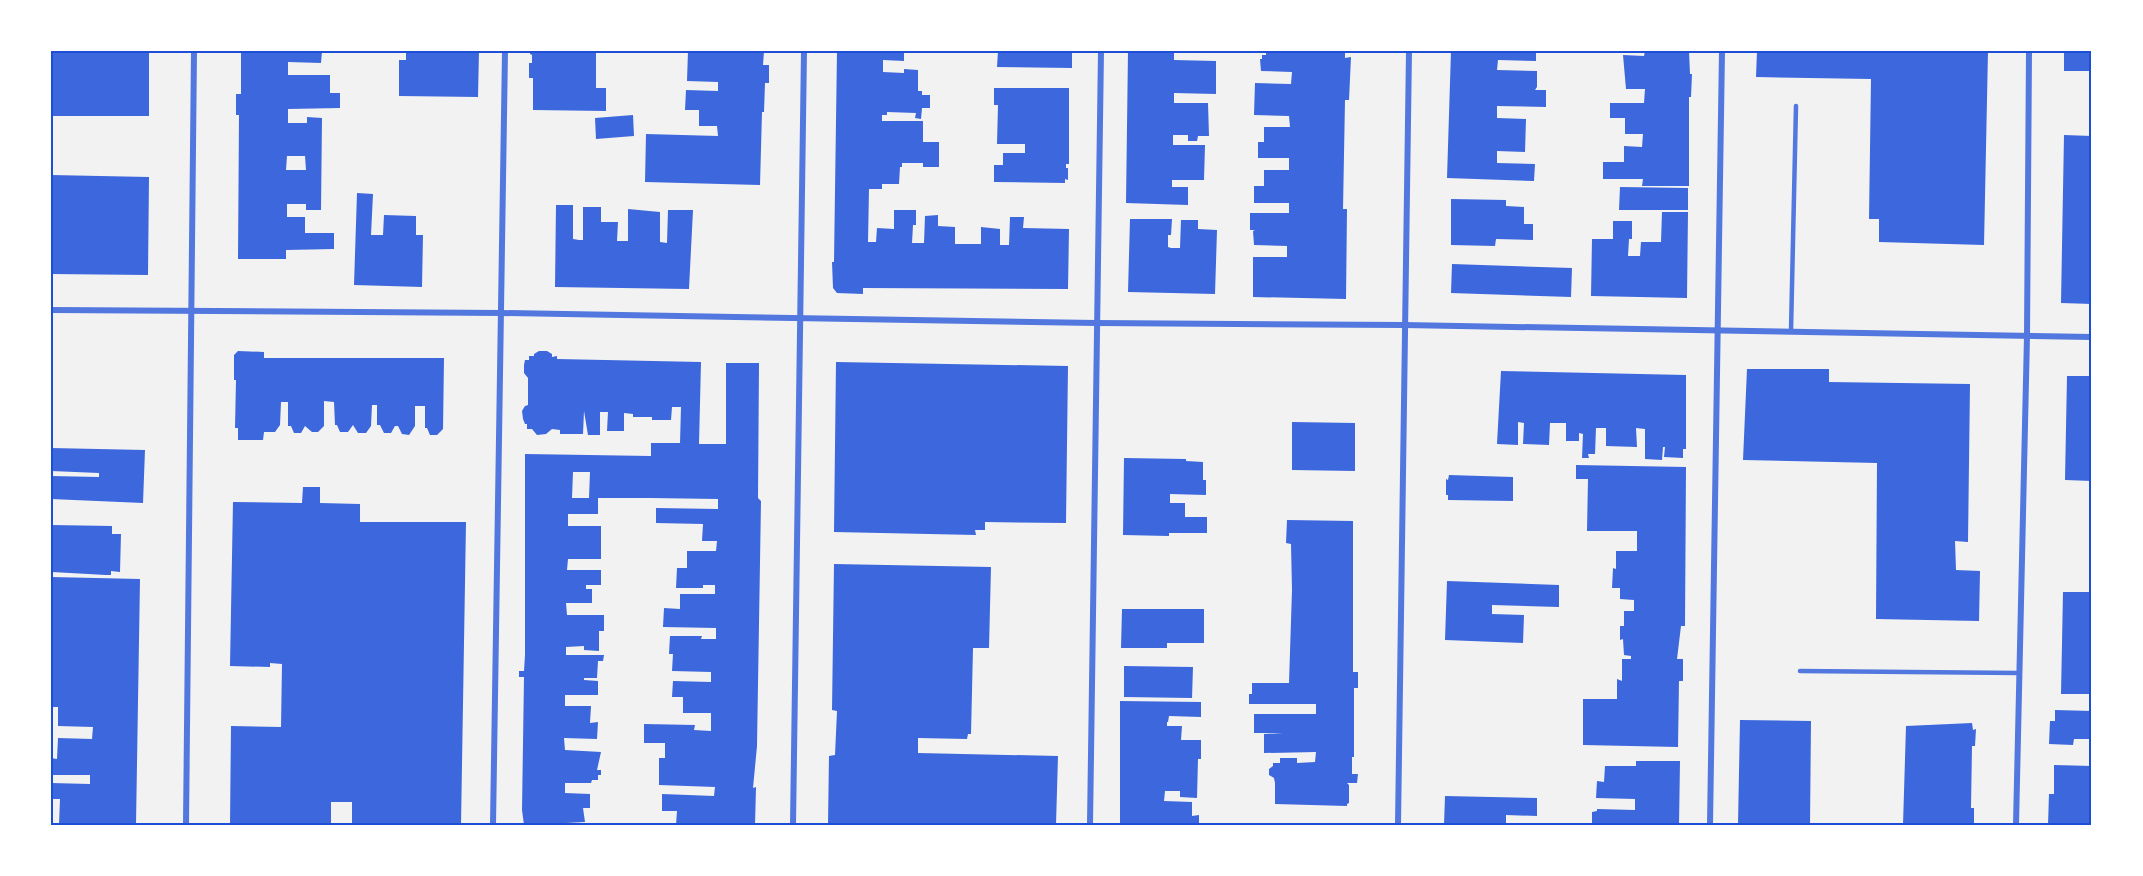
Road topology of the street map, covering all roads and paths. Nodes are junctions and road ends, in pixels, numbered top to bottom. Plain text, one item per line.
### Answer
1 (194, 51) edge
2 (505, 51) edge
3 (804, 51) edge
4 (1101, 51) edge
5 (1409, 51) edge
6 (1722, 51) edge
7 (2029, 51) edge
8 (1796, 106) dead end
9 (51, 310) edge
10 (190, 310) junction
11 (502, 313) junction
12 (800, 318) junction
13 (1096, 323) junction
14 (1404, 325) junction
15 (1717, 330) junction
16 (1791, 332) junction
17 (2027, 336) junction
18 (2092, 337) edge
19 (1800, 672) dead end
20 (2019, 673) junction
21 (186, 825) edge
22 (493, 825) edge
23 (793, 825) edge
24 (1090, 825) edge
25 (1398, 825) edge
26 (1710, 825) edge
27 (2016, 825) edge

1 - 10 street
2 - 11 street
3 - 12 street
4 - 13 street
5 - 14 street
6 - 15 street
7 - 17 street
8 - 16 lane
9 - 10 street
10 - 11 street
10 - 21 street
11 - 12 street
11 - 22 street
12 - 13 street
12 - 23 street
13 - 14 street
13 - 24 street
14 - 15 street
14 - 25 street
15 - 16 street
15 - 26 street
16 - 17 street
17 - 18 street
17 - 20 street
19 - 20 lane
20 - 27 street

